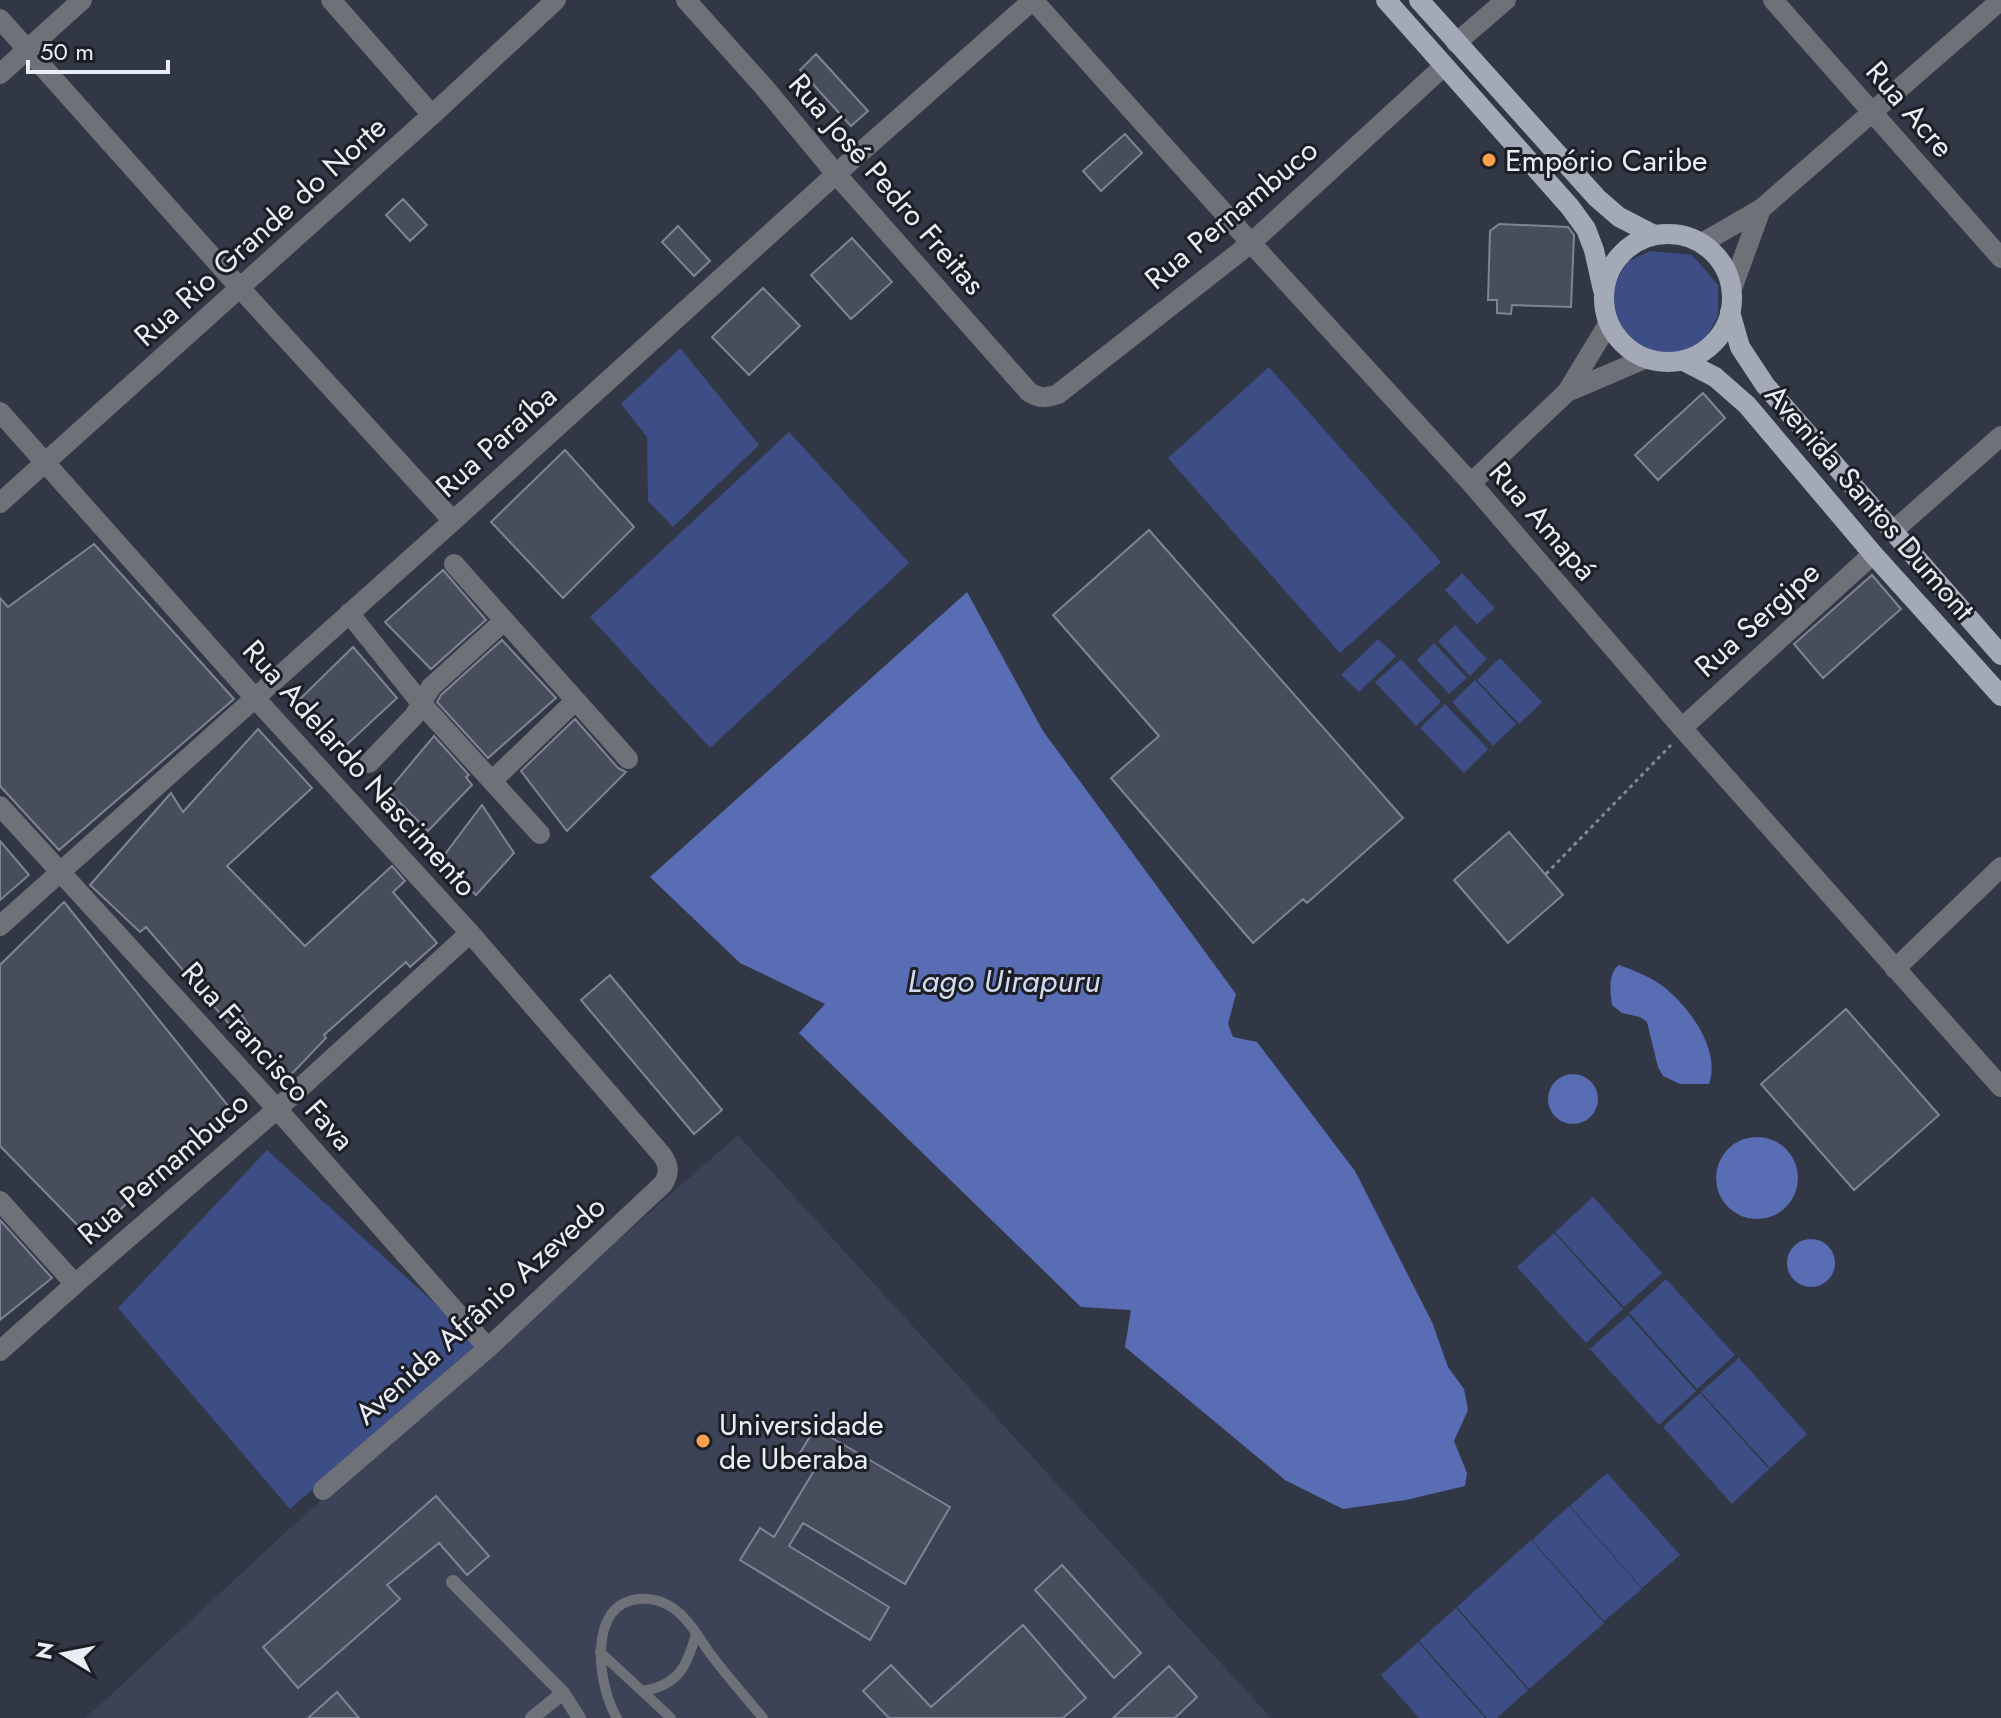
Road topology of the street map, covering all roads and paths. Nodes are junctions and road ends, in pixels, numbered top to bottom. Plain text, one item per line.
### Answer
1 (82, 0) edge
2 (331, 0) edge
3 (556, 0) edge
4 (686, 0) edge
5 (1033, 0) edge
6 (1386, 0) edge
7 (1419, 0) edge
8 (1506, 0) edge
9 (1773, 0) edge
10 (2001, 0) edge
11 (0, 19) edge
12 (1456, 43) junction
13 (27, 49) junction
14 (1444, 66) junction
15 (0, 74) edge
16 (1873, 112) junction
17 (432, 115) junction
18 (836, 174) junction
19 (1761, 209) junction
20 (1654, 235) junction
21 (1251, 243) junction
22 (1702, 243) junction
23 (2001, 258) edge
24 (1733, 286) junction
25 (240, 288) junction
26 (1604, 293) junction
27 (1730, 312) junction
28 (1607, 326) junction
29 (1642, 360) junction
30 (1684, 361) junction
31 (1567, 392) junction
32 (1048, 397) joint
33 (0, 412) edge
34 (2001, 436) edge
35 (46, 463) junction
36 (1471, 483) junction
37 (0, 503) edge
38 (453, 521) junction
39 (1892, 532) junction
40 (1873, 554) junction
41 (454, 564) dead end
42 (349, 613) junction
43 (504, 621) junction
44 (2001, 655) edge
45 (2001, 696) edge
46 (254, 697) junction
47 (575, 701) junction
48 (421, 703) junction
49 (1682, 728) junction
50 (628, 759) dead end
51 (369, 763) dead end
52 (492, 781) junction
53 (0, 806) edge
54 (540, 834) dead end
55 (2001, 867) edge
56 (60, 872) junction
57 (1546, 874) dead end
58 (0, 926) edge
59 (470, 933) junction
60 (1895, 969) junction
61 (2001, 1087) edge
62 (277, 1109) junction
63 (669, 1170) joint
64 (0, 1201) edge
65 (75, 1284) junction
66 (488, 1348) junction
67 (0, 1351) edge
68 (323, 1490) dead end
69 (453, 1582) dead end
70 (696, 1634) junction
71 (600, 1652) junction
72 (643, 1691) junction
73 (563, 1693) junction
74 (668, 1717) edge
75 (532, 1718) edge
76 (579, 1718) edge
77 (617, 1718) edge
78 (763, 1718) edge

1 - 13 street
2 - 17 street
3 - 17 street, Rua Rio Grande do Norte
4 - 18 street, Rua José Pedro Freitas
5 - 18 street, Rua Paraíba
5 - 21 street, Rua Amapá
6 - 14 main road
7 - 12 main road
8 - 12 street
9 - 16 street, Rua Acre
10 - 16 street
11 - 13 street
12 - 20 main road
13 - 15 street
13 - 25 street
14 - 21 street, Rua Pernambuco
14 - 26 main road
16 - 19 street
16 - 23 street, Rua Acre
17 - 25 street, Rua Rio Grande do Norte
18 - 32 street, Rua José Pedro Freitas
18 - 38 street, Rua Paraíba
19 - 22 street
19 - 24 street
20 - 22 main road
20 - 26 main road
21 - 32 street, Rua Pernambuco
21 - 36 street, Rua Amapá
22 - 24 main road
24 - 27 main road, Avenida Santos Dumont
25 - 35 street, Rua Rio Grande do Norte
25 - 38 street
26 - 28 main road
27 - 30 main road, Avenida Santos Dumont
27 - 39 main road, Avenida Santos Dumont
28 - 29 main road
28 - 31 street
29 - 30 main road, Avenida Santos Dumont
29 - 31 street
30 - 40 main road, Avenida Santos Dumont
31 - 36 street
33 - 35 street, Rua Adelardo Nascimento
34 - 39 street
35 - 37 street, Rua Rio Grande do Norte
35 - 46 street, Rua Adelardo Nascimento
36 - 49 street, Rua Amapá
38 - 42 street, Rua Paraíba
39 - 44 main road, Avenida Santos Dumont
40 - 45 main road, Avenida Santos Dumont
40 - 49 street, Rua Sergipe
41 - 43 street
42 - 46 street, Rua Paraíba
42 - 48 street
43 - 47 street
43 - 48 street
46 - 56 street, Rua Paraíba
46 - 59 street, Rua Adelardo Nascimento
47 - 50 street
47 - 52 street
48 - 51 street
48 - 52 street
49 - 57 path
49 - 60 street, Rua Amapá
52 - 54 street
53 - 56 street, Rua Francisco Fava
55 - 60 street
56 - 58 street, Rua Paraíba
56 - 62 street, Rua Francisco Fava
59 - 62 street, Rua Pernambuco
59 - 63 street, Rua Adelardo Nascimento
60 - 61 street, Rua Amapá
62 - 65 street, Rua Pernambuco
62 - 66 street, Rua Francisco Fava
63 - 66 street, Avenida Afrânio Azevedo
64 - 65 street
65 - 67 street, Rua Pernambuco
66 - 68 street, Avenida Afrânio Azevedo
69 - 73 street
70 - 71 lane
70 - 72 lane
70 - 78 lane
71 - 72 lane
71 - 77 lane
72 - 74 lane
73 - 75 street
73 - 76 street

